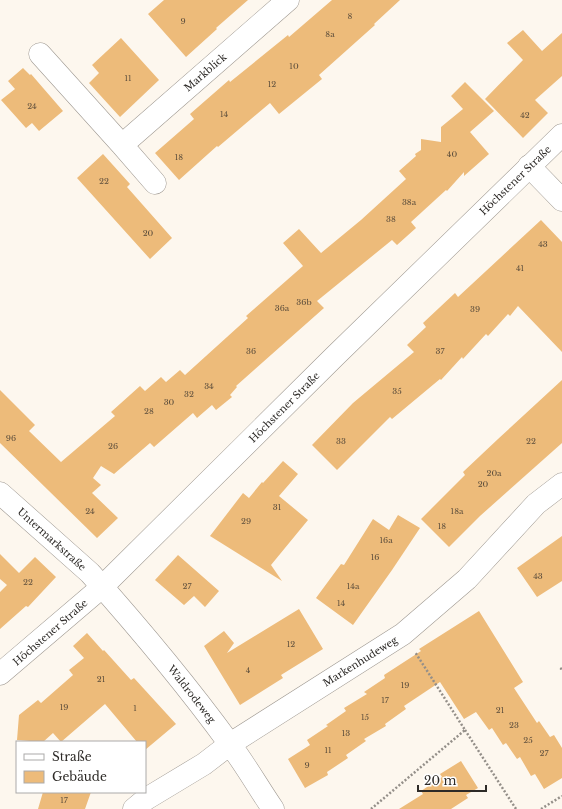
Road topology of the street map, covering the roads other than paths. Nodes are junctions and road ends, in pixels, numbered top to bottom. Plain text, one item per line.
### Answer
1 (288, 0) edge
2 (40, 54) dead end
3 (562, 135) edge
4 (122, 145) junction
5 (529, 166) junction
6 (155, 183) dead end
7 (562, 200) edge
8 (562, 484) edge
9 (0, 493) edge
10 (102, 587) junction
11 (0, 674) edge
12 (230, 744) junction
13 (134, 809) edge
14 (272, 809) edge

1 - 4 street, Markblick
2 - 4 street
3 - 5 street, Höchstener Straße
4 - 6 street
5 - 7 street
5 - 10 street, Höchstener Straße
8 - 12 street, Markenhudeweg
9 - 10 street, Untermarkstraße
10 - 11 street, Höchstener Straße
10 - 12 street, Waldrodeweg
12 - 13 street, Markenhudeweg
12 - 14 street, Waldrodeweg

